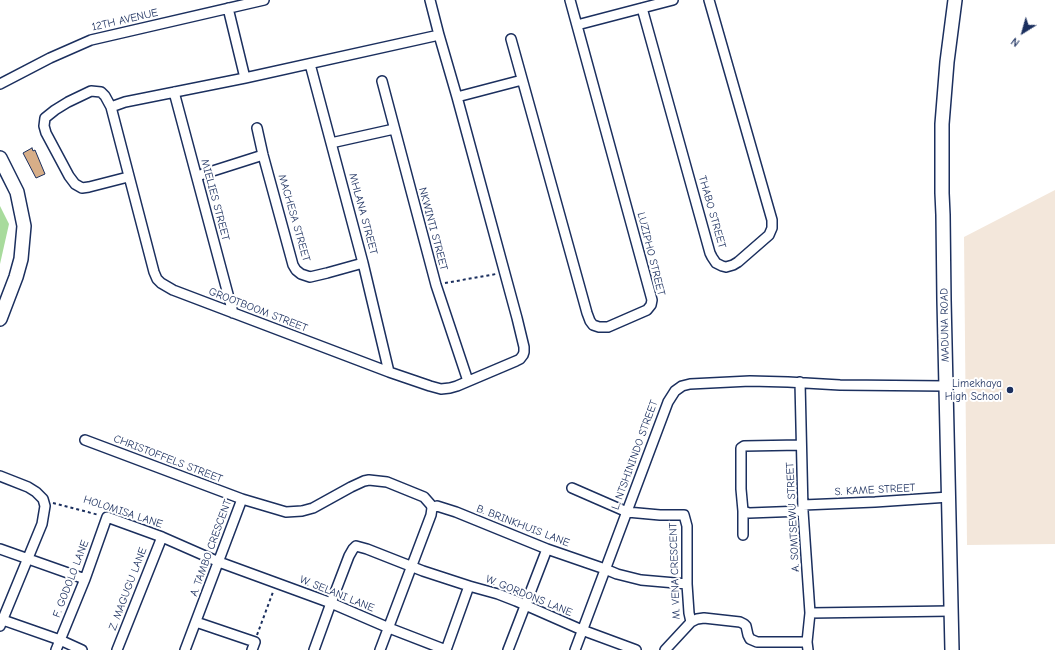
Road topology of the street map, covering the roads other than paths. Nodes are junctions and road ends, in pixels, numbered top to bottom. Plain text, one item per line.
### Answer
1 (264, 0) edge
2 (430, 0) edge
3 (570, 0) edge
4 (673, 0) edge
5 (709, 0) edge
6 (956, 0) edge
7 (228, 8) junction
8 (642, 8) junction
9 (577, 25) junction
10 (439, 35) junction
11 (511, 39) dead end
12 (310, 64) junction
13 (245, 78) junction
14 (522, 80) junction
15 (382, 81) dead end
16 (0, 84) edge
17 (174, 92) junction
18 (457, 98) junction
19 (110, 107) junction
20 (257, 128) dead end
21 (394, 129) junction
22 (331, 143) junction
23 (263, 155) junction
24 (0, 158) edge
25 (197, 176) junction
26 (128, 177) junction
27 (363, 263) junction
28 (234, 313) junction
29 (0, 319) edge
30 (389, 372) junction
31 (468, 381) junction
32 (800, 382) junction
33 (946, 386) junction
34 (85, 440) dead end
35 (801, 445) junction
36 (0, 476) edge
37 (572, 488) dead end
38 (949, 497) junction
39 (242, 499) junction
40 (432, 508) junction
41 (803, 508) junction
42 (743, 511) junction
43 (627, 512) junction
44 (108, 517) joint
45 (743, 535) dead end
46 (162, 537) junction
47 (0, 548) edge
48 (547, 549) junction
49 (27, 559) junction
50 (219, 562) junction
51 (412, 566) junction
52 (605, 569) junction
53 (85, 579) junction
54 (687, 584) junction
55 (470, 586) junction
56 (331, 603) junction
57 (526, 606) junction
58 (951, 611) junction
59 (810, 613) junction
60 (1, 622) edge
61 (196, 622) junction
62 (692, 622) junction
63 (389, 628) junction
64 (582, 630) junction
65 (60, 640) junction
66 (253, 646) edge
67 (808, 646) edge
68 (56, 650) edge
69 (82, 650) edge
70 (118, 650) edge
71 (185, 650) edge
72 (314, 650) edge
73 (380, 650) edge
74 (446, 650) edge
75 (508, 650) edge
76 (575, 650) edge
77 (636, 650) edge
78 (665, 650) edge
79 (952, 650) edge

1 - 7 street, 12TH AVENUE
2 - 10 street, GROOTBOOM STREET
3 - 9 street, LUZIPHO STREET
4 - 8 street
5 - 8 street, THABO STREET
6 - 33 street, MADUNA ROAD
7 - 13 street
7 - 16 street, 12TH AVENUE
8 - 9 street
9 - 14 street, LUZIPHO STREET
10 - 12 street
10 - 18 street, GROOTBOOM STREET
11 - 14 street, LUZIPHO STREET
12 - 13 street
12 - 22 street, MHLANA STREET
13 - 17 street
14 - 18 street
15 - 21 street, NKWINTI STREET
17 - 19 street
17 - 25 street, MIELIES STREET
18 - 31 street, GROOTBOOM STREET
19 - 26 street, GROOTBOOM STREET
19 - 26 street
20 - 23 street, MACHESA STREET
21 - 22 street
21 - 31 street, NKWINTI STREET
22 - 27 street, MHLANA STREET
23 - 25 street
23 - 27 street, MACHESA STREET
24 - 29 street
25 - 28 street, MIELIES STREET
26 - 28 street, GROOTBOOM STREET
27 - 30 street, MHLANA STREET
28 - 30 street, GROOTBOOM STREET
30 - 31 street, GROOTBOOM STREET
32 - 33 street, L. NTSHININDO STREET
32 - 35 street, A. SOMTSEWU STREET
32 - 43 street, L. NTSHININDO STREET
33 - 38 street, MADUNA ROAD
34 - 39 street, CHRISTOFFELS STREET
35 - 41 street, A. SOMTSEWU STREET
35 - 42 street
36 - 49 street
37 - 43 street
38 - 41 street, S. KAME STREET
38 - 58 street, MADUNA ROAD
39 - 40 street, A. TAMBO CRESCENT
39 - 50 street, A. TAMBO CRESCENT
40 - 48 street, B. BRINKHUIS LANE
40 - 51 street
41 - 42 street, S. KAME STREET
41 - 59 street, A. SOMTSEWU STREET
42 - 45 street
43 - 52 street, L. NTSHININDO STREET
43 - 54 street, M. VENA CRESCENT
44 - 46 street, HOLOMISA LANE
44 - 53 street, F. GODOLO LANE
46 - 50 street, HOLOMISA LANE
46 - 70 street, Z. MAGUGU LANE
47 - 49 street
48 - 52 street, B. BRINKHUIS LANE
48 - 57 street
49 - 53 street
49 - 60 street
50 - 56 street, W. SELANI LANE
50 - 61 street, A. TAMBO CRESCENT
51 - 55 street, W. GORDONS LANE
51 - 56 street, W. GORDONS LANE
51 - 63 street
52 - 54 street, B. BRINKHUIS LANE
52 - 64 street, L. NTSHININDO STREET
53 - 65 street, F. GODOLO LANE
54 - 62 street, M. VENA CRESCENT
55 - 57 street, W. GORDONS LANE
55 - 74 street
56 - 63 street, W. SELANI LANE
56 - 72 street
57 - 64 street, W. GORDONS LANE
57 - 75 street
58 - 59 street
58 - 79 street, MADUNA ROAD
59 - 67 street, A. SOMTSEWU STREET
60 - 65 street
61 - 66 street
61 - 71 street, A. TAMBO CRESCENT
62 - 67 street
62 - 78 street, M. VENA CRESCENT
63 - 73 street
63 - 74 street, W. SELANI LANE
64 - 76 street, L. NTSHININDO STREET
64 - 77 street, W. GORDONS LANE
65 - 68 street, F. GODOLO LANE
65 - 69 street

